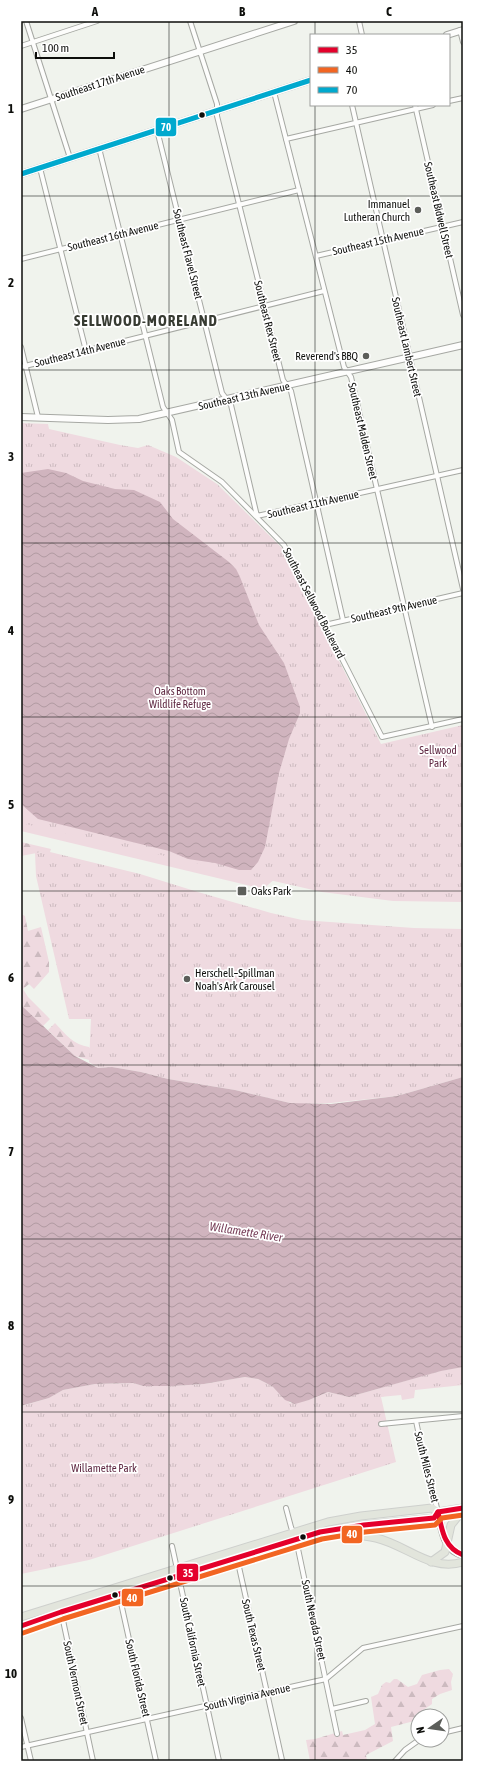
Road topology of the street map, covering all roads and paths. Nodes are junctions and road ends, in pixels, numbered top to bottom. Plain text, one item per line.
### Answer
1 (26, 21) edge
2 (97, 21) edge
3 (190, 21) edge
4 (294, 21) edge
5 (359, 21) edge
6 (462, 30) edge
7 (362, 34) edge
8 (450, 34) edge
9 (33, 42) junction
10 (463, 42) edge
11 (21, 46) edge
12 (200, 51) junction
13 (310, 80) edge
14 (274, 92) junction
15 (463, 98) edge
16 (52, 99) junction
17 (450, 101) edge
18 (352, 106) edge
19 (416, 107) edge
20 (21, 109) edge
21 (217, 110) junction
22 (356, 123) junction
23 (157, 130) junction
24 (286, 139) junction
25 (99, 148) junction
26 (70, 158) junction
27 (40, 168) junction
28 (21, 174) edge
29 (299, 190) junction
30 (240, 205) junction
31 (179, 219) junction
32 (463, 222) edge
33 (442, 226) junction
34 (120, 234) junction
35 (382, 240) junction
36 (60, 249) junction
37 (316, 256) junction
38 (21, 259) edge
39 (324, 291) junction
40 (264, 308) junction
41 (463, 315) edge
42 (205, 321) junction
43 (145, 336) junction
44 (463, 346) edge
45 (21, 347) edge
46 (86, 351) junction
47 (410, 357) junction
48 (23, 366) edge
49 (347, 372) junction
50 (288, 386) junction
51 (227, 400) junction
52 (167, 413) junction
53 (21, 417) edge
54 (38, 417) junction
55 (463, 470) edge
56 (437, 475) junction
57 (377, 489) junction
58 (317, 503) junction
59 (257, 516) junction
60 (463, 589) edge
61 (463, 593) edge
62 (404, 607) junction
63 (343, 620) junction
64 (325, 625) junction
65 (463, 719) edge
66 (432, 727) junction
67 (463, 1416) edge
68 (416, 1421) junction
69 (381, 1424) dead end
70 (286, 1508) dead end
71 (463, 1509) edge
72 (438, 1512) junction
73 (292, 1532) junction
74 (320, 1532) junction
75 (295, 1540) junction
76 (446, 1544) junction
77 (172, 1546) dead end
78 (463, 1555) edge
79 (237, 1558) junction
80 (431, 1562) junction
81 (463, 1562) edge
82 (177, 1568) junction
83 (179, 1576) junction
84 (119, 1594) junction
85 (59, 1604) junction
86 (61, 1612) junction
87 (21, 1617) edge
88 (21, 1626) edge
89 (463, 1626) edge
90 (326, 1679) junction
91 (267, 1693) junction
92 (366, 1701) dead end
93 (207, 1706) junction
94 (332, 1709) junction
95 (21, 1718) edge
96 (147, 1719) junction
97 (463, 1728) edge
98 (450, 1731) edge
99 (87, 1732) junction
100 (337, 1734) dead end
101 (27, 1745) junction
102 (21, 1746) edge
103 (410, 1746) edge
104 (282, 1760) dead end
105 (30, 1761) edge
106 (93, 1761) edge
107 (156, 1761) edge
108 (220, 1761) edge
109 (395, 1761) edge

1 - 9 street
2 - 9 street
3 - 12 street, Southeast Rex Street
4 - 12 street, Southeast 17th Avenue
5 - 7 street
6 - 8 street
6 - 10 street
9 - 11 street
9 - 16 street
12 - 16 street, Southeast 17th Avenue
12 - 21 street, Southeast Rex Street
13 - 14 street
14 - 21 street
14 - 24 street, Southeast Malden Street
15 - 17 street
16 - 20 street, Southeast 17th Avenue
16 - 26 street
18 - 22 street, Southeast Lambert Street
19 - 22 street
19 - 33 street, Southeast Bidwell Street
21 - 23 street
21 - 30 street, Southeast Rex Street
22 - 24 street
22 - 35 street, Southeast Lambert Street
23 - 25 street
23 - 31 street, Southeast Flavel Street
24 - 29 street, Southeast Malden Street
25 - 26 street
25 - 34 street, Southeast Sellwood Boulevard
26 - 27 street
27 - 28 street
27 - 36 street
29 - 30 street, Southeast 16th Avenue
29 - 37 street, Southeast Malden Street
30 - 31 street, Southeast 16th Avenue
30 - 40 street, Southeast Rex Street
31 - 34 street, Southeast 16th Avenue
31 - 42 street, Southeast Flavel Street
32 - 33 street, Southeast 15th Avenue
33 - 35 street, Southeast 15th Avenue
33 - 41 street, Southeast Bidwell Street
34 - 36 street, Southeast 16th Avenue
34 - 43 street, Southeast Sellwood Boulevard
35 - 37 street, Southeast 15th Avenue
35 - 47 street, Southeast Lambert Street
36 - 38 street, Southeast 16th Avenue
36 - 46 street
37 - 39 street, Southeast Malden Street
39 - 40 street, Southeast 14th Avenue
39 - 49 street, Southeast Malden Street
40 - 42 street, Southeast 14th Avenue
40 - 50 street, Southeast Rex Street
42 - 43 street, Southeast 14th Avenue
42 - 51 street, Southeast Flavel Street
43 - 46 street, Southeast 14th Avenue
43 - 52 street, Southeast Sellwood Boulevard
44 - 47 street, Southeast 13th Avenue
45 - 48 street
46 - 48 street, Southeast 14th Avenue
47 - 49 street, Southeast 13th Avenue
47 - 56 street, Southeast Lambert Street
48 - 54 street
49 - 50 street, Southeast 13th Avenue
49 - 57 street, Southeast Malden Street
50 - 51 street, Southeast 13th Avenue
50 - 58 street, Southeast Rex Street
51 - 52 street, Southeast 13th Avenue
51 - 59 street, Southeast Flavel Street
52 - 54 street, Southeast 13th Avenue
52 - 59 street, Southeast Sellwood Boulevard
53 - 54 street, Southeast 13th Avenue
55 - 56 street, Southeast 11th Avenue
56 - 57 street, Southeast 11th Avenue
56 - 60 street, Southeast Lambert Street
57 - 58 street, Southeast 11th Avenue
57 - 62 street, Southeast Malden Street
58 - 59 street, Southeast 11th Avenue
58 - 63 street, Southeast Rex Street
59 - 64 street, Southeast Sellwood Boulevard
61 - 62 street, Southeast 9th Avenue
62 - 63 street, Southeast 9th Avenue
62 - 66 street, Southeast Malden Street
63 - 64 street, Southeast 9th Avenue
64 - 66 street, Southeast Sellwood Boulevard
65 - 66 street
67 - 68 street
68 - 69 street
68 - 72 street, South Miles Street
70 - 73 street, South Nevada Street
71 - 72 main road
71 - 76 main road
72 - 73 main road
72 - 74 main road
72 - 76 street
73 - 75 street, South Nevada Street
73 - 82 main road
74 - 75 main road
74 - 80 main road
75 - 79 main road
75 - 90 street, South Nevada Street
76 - 78 street
76 - 80 main road
77 - 82 street, South California Street
79 - 83 main road
79 - 91 street, South Texas Street
80 - 81 main road
82 - 83 street, South California Street
82 - 85 main road
83 - 84 main road
83 - 93 street, South California Street
84 - 86 main road
84 - 96 street, South Florida Street
85 - 86 street, South Vermont Street
85 - 87 main road
86 - 88 main road
86 - 99 street, South Vermont Street
89 - 90 street, South Virginia Avenue
90 - 91 street, South Virginia Avenue
90 - 94 street, South Nevada Street
91 - 93 street, South Virginia Avenue
91 - 104 street, South Texas Street
92 - 94 street
93 - 96 street, South Virginia Avenue
93 - 108 street, South California Street
94 - 100 street, South Nevada Street
95 - 101 street
96 - 99 street, South Virginia Avenue
96 - 107 street, South Florida Street
97 - 98 street
99 - 101 street, South Virginia Avenue
99 - 106 street, South Vermont Street
101 - 102 street, South Virginia Avenue
101 - 105 street
103 - 109 street

